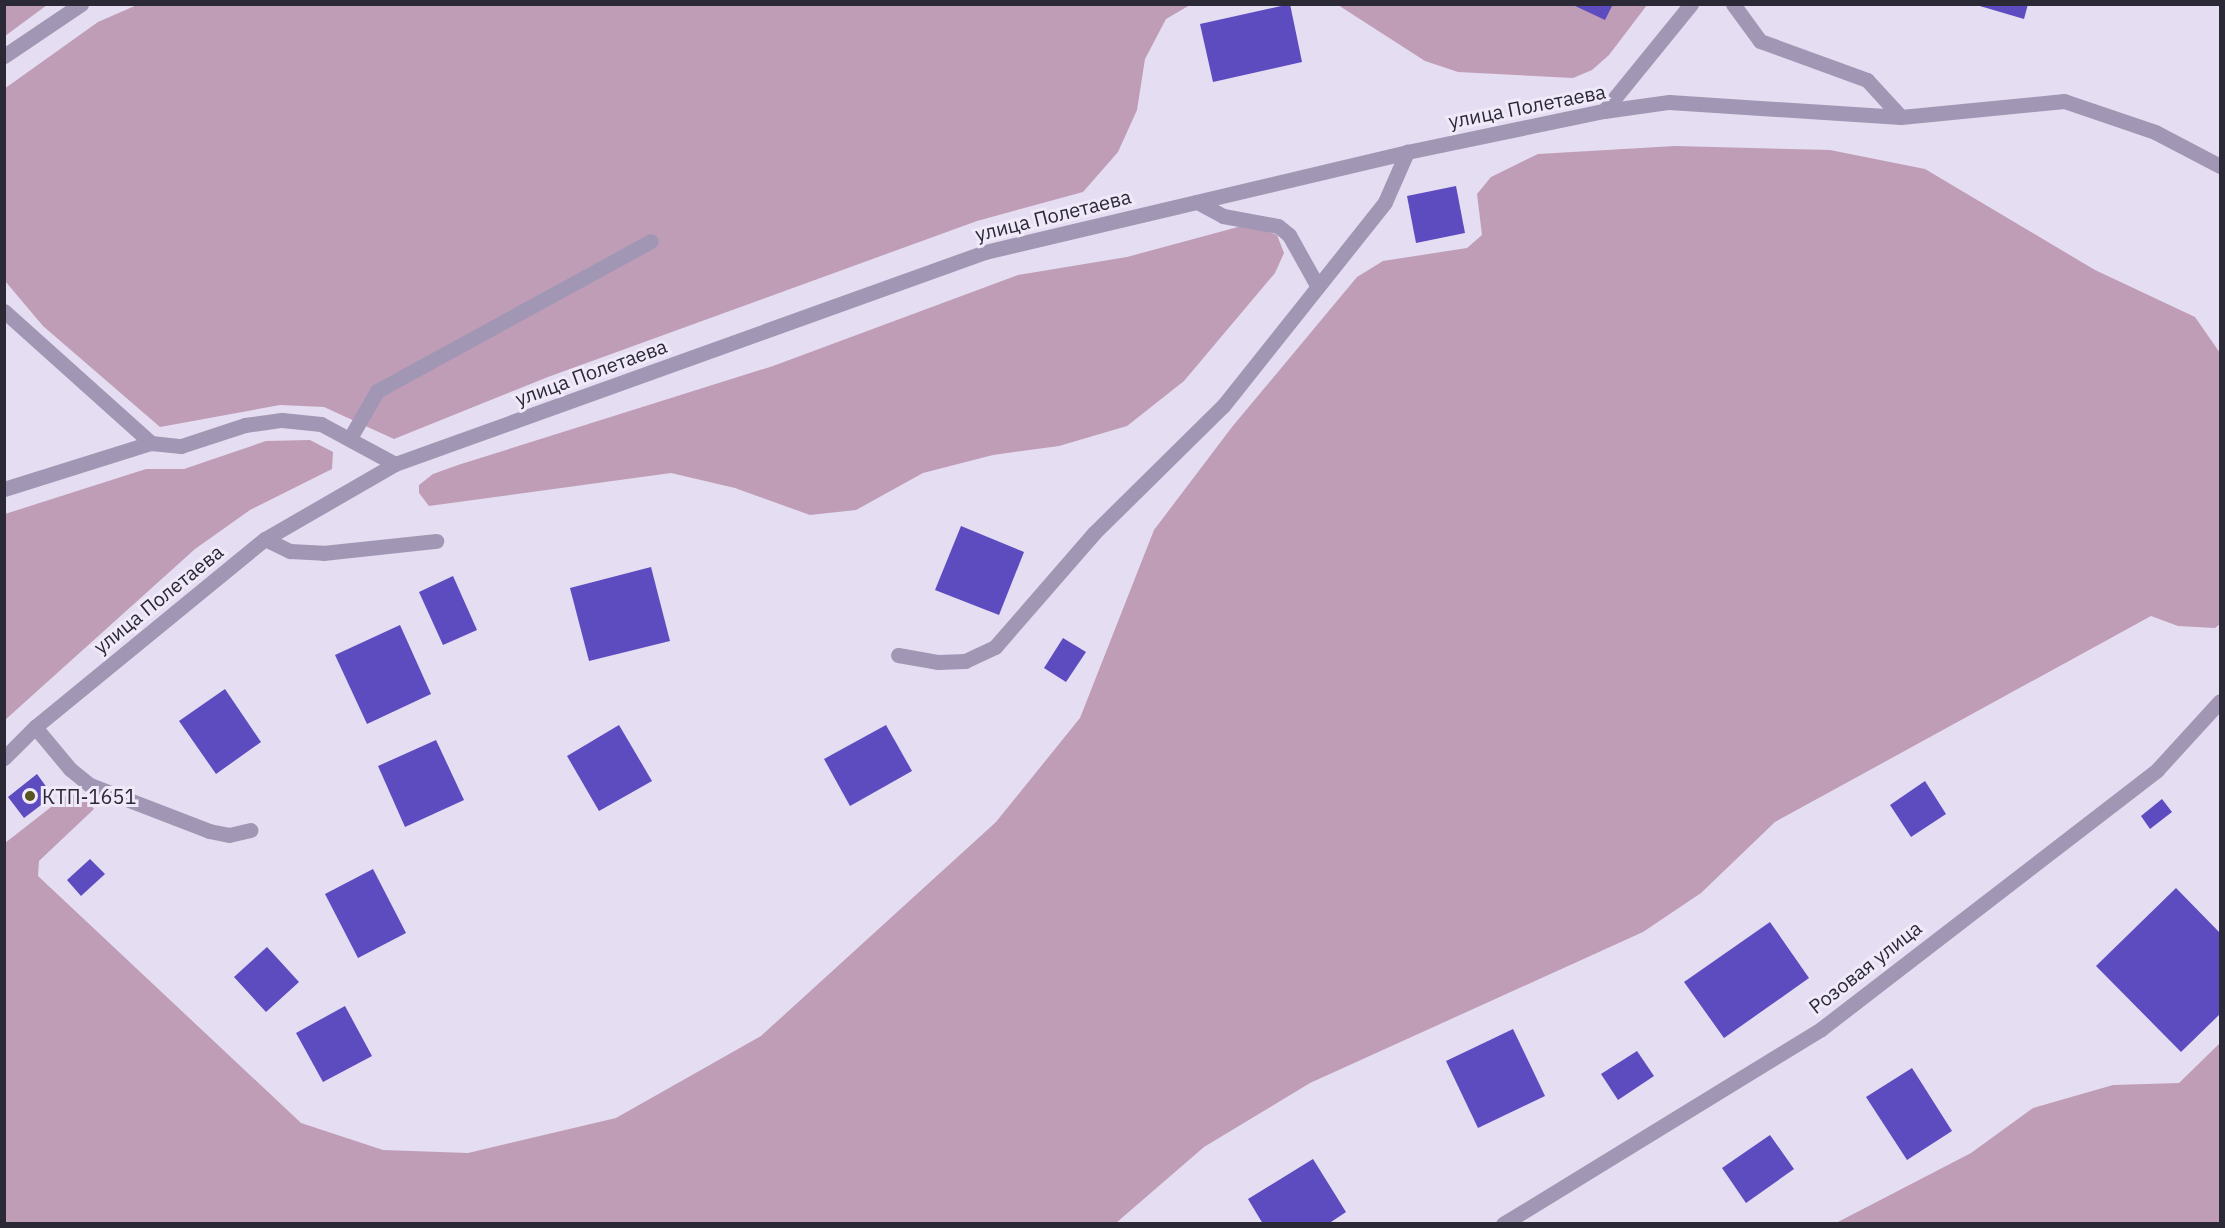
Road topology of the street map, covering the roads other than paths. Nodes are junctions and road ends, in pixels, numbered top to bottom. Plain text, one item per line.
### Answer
1 (81, 4) edge
2 (1691, 4) edge
3 (1733, 4) edge
4 (4, 56) edge
5 (1604, 111) junction
6 (1901, 117) junction
7 (1407, 152) junction
8 (2220, 166) edge
9 (1197, 202) junction
10 (651, 241) dead end
11 (1317, 285) junction
12 (4, 311) edge
13 (350, 438) junction
14 (151, 443) junction
15 (395, 464) junction
16 (4, 489) edge
17 (265, 539) junction
18 (436, 541) dead end
19 (898, 655) dead end
20 (2220, 701) edge
21 (35, 727) junction
22 (4, 758) edge
23 (250, 830) dead end
24 (1503, 1224) edge

1 - 4 street
2 - 5 street
3 - 6 street
5 - 6 street, улица Полетаева
5 - 7 street, улица Полетаева
6 - 8 street, улица Полетаева
7 - 9 street, улица Полетаева
7 - 11 street
9 - 11 street
9 - 15 street, улица Полетаева
10 - 13 street
11 - 19 street
12 - 14 street
13 - 14 street
13 - 15 street
14 - 16 street
15 - 17 street, улица Полетаева
17 - 18 street
17 - 21 street, улица Полетаева
20 - 24 street, Розовая улица
21 - 22 street, улица Полетаева
21 - 23 street

